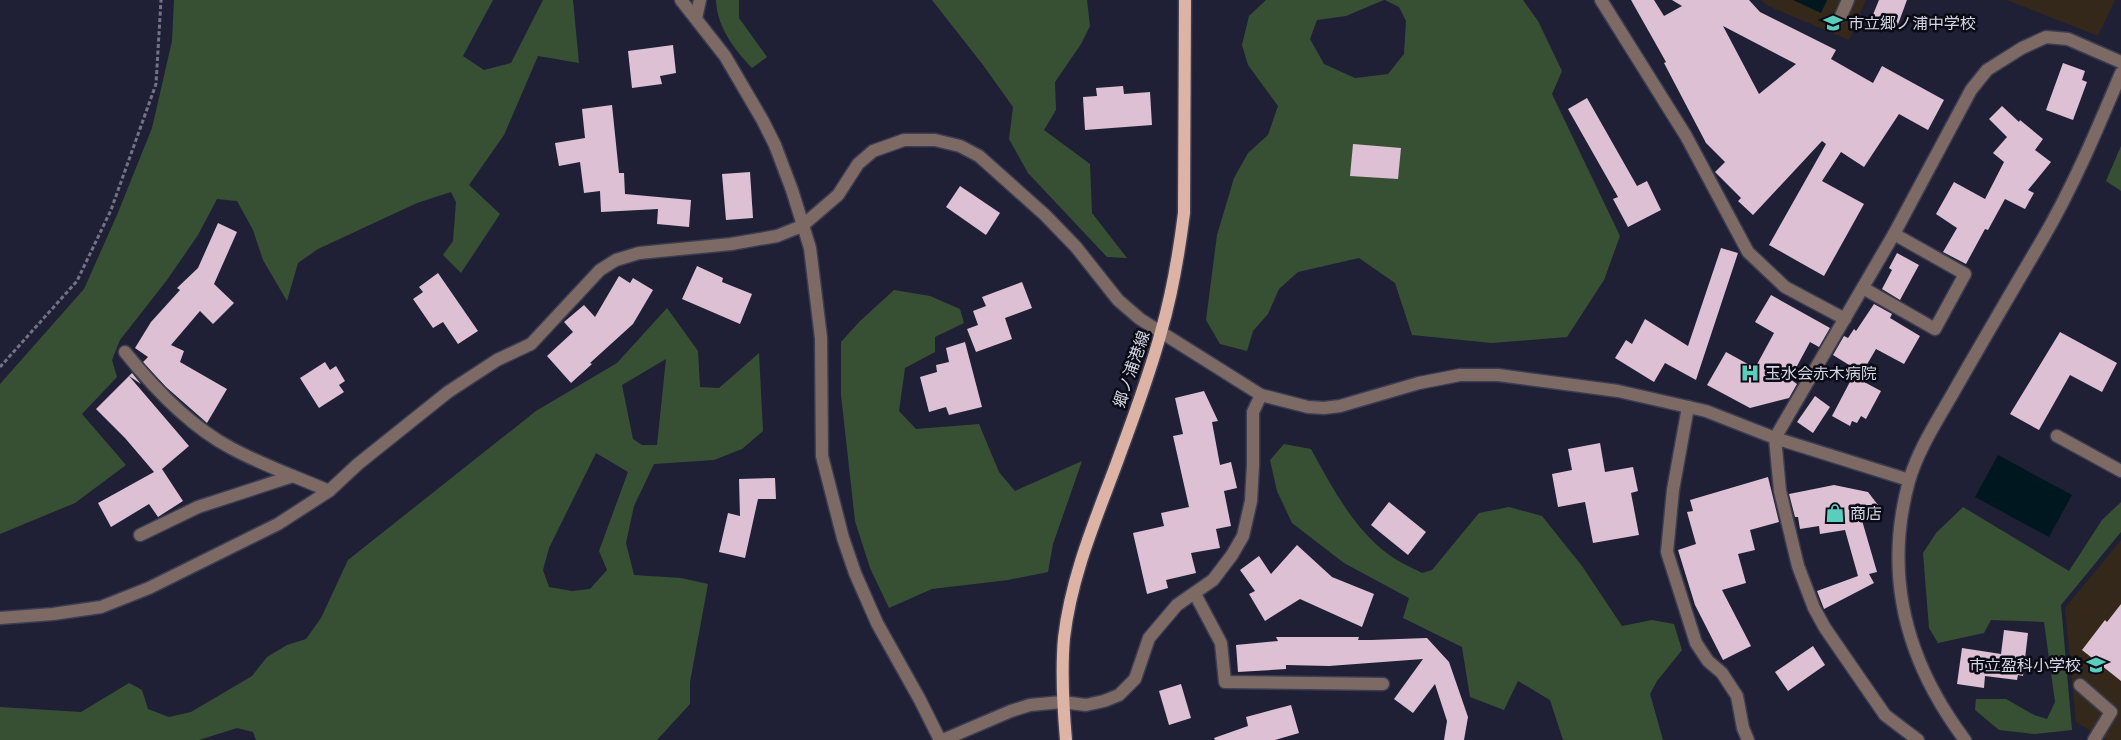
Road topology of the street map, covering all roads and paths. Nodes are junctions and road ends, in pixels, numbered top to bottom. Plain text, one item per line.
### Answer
1 (161, 0) edge
2 (682, 0) edge
3 (700, 0) edge
4 (1185, 0) edge
5 (1601, 0) edge
6 (1848, 0) edge
7 (1841, 16) dead end
8 (696, 18) junction
9 (2121, 62) edge
10 (2121, 74) edge
11 (802, 226) junction
12 (1894, 234) junction
13 (1862, 288) junction
14 (1845, 319) junction
15 (1162, 332) junction
16 (125, 352) dead end
17 (0, 368) edge
18 (1261, 395) junction
19 (1688, 407) junction
20 (2057, 436) dead end
21 (1775, 438) junction
22 (2121, 471) edge
23 (293, 476) junction
24 (1909, 480) junction
25 (329, 492) junction
26 (140, 535) dead end
27 (1195, 594) junction
28 (0, 618) edge
29 (1383, 684) dead end
30 (2080, 685) dead end
31 (1062, 702) junction
32 (2116, 712) edge
33 (942, 740) edge
34 (1066, 740) edge
35 (1748, 740) edge
36 (1918, 740) edge
37 (1965, 740) edge
38 (2094, 740) edge

1 - 17 path
2 - 8 street
3 - 8 street
4 - 15 main road, 郷ノ浦港線
5 - 14 street
6 - 7 street
8 - 11 street
9 - 12 street
10 - 24 street
11 - 15 street
11 - 25 street
11 - 33 street
12 - 13 street
12 - 13 street
13 - 14 street
14 - 21 street
15 - 18 street
15 - 31 main road, 郷ノ浦港線
16 - 23 street
18 - 19 street
18 - 27 street
19 - 21 street
19 - 35 street
20 - 22 street
21 - 24 street
21 - 36 street
23 - 25 street
23 - 26 street
24 - 37 street
25 - 28 street
27 - 29 street
27 - 31 street
30 - 32 street
31 - 33 street
31 - 34 main road, 郷ノ浦港線
32 - 38 street

